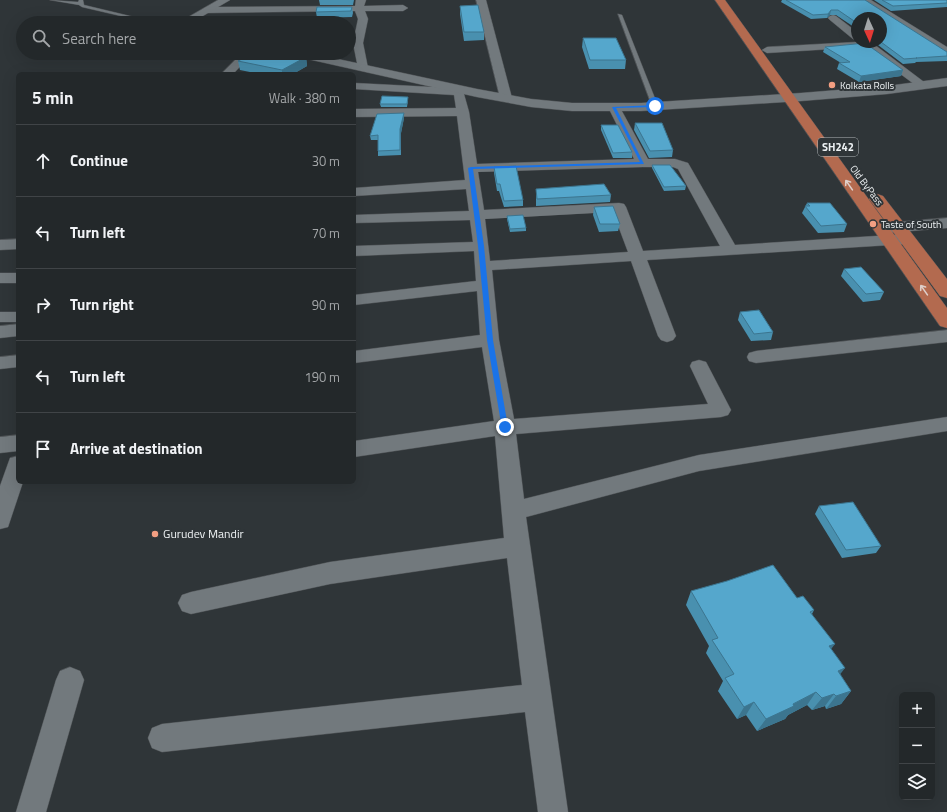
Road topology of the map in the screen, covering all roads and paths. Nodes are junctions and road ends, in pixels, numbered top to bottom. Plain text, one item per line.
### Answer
1 (52, 0) edge
2 (225, 0) edge
3 (481, 0) edge
4 (720, 0) edge
5 (731, 0) edge
6 (865, 0) edge
7 (80, 2) edge
8 (299, 4) edge
9 (360, 4) edge
10 (403, 8) dead end
11 (272, 9) junction
12 (207, 10) junction
13 (620, 14) dead end
14 (131, 16) edge
15 (196, 16) edge
16 (269, 16) edge
17 (833, 18) edge
18 (356, 32) edge
19 (851, 32) edge
20 (758, 42) junction
21 (851, 43) edge
22 (873, 48) edge
23 (947, 51) edge
24 (356, 52) edge
25 (241, 60) edge
26 (327, 60) edge
27 (363, 68) junction
28 (229, 72) edge
29 (947, 82) edge
30 (922, 85) junction
31 (356, 86) edge
32 (459, 98) junction
33 (506, 98) junction
34 (794, 98) junction
35 (655, 106) junction
36 (614, 107) junction
37 (356, 113) edge
38 (643, 163) junction
39 (472, 176) junction
40 (861, 178) dead end
41 (871, 190) dead end
42 (356, 192) edge
43 (476, 215) junction
44 (356, 219) edge
45 (947, 223) edge
46 (903, 233) junction
47 (884, 234) junction
48 (16, 244) edge
49 (0, 246) edge
50 (730, 250) junction
51 (356, 251) edge
52 (638, 256) junction
53 (483, 266) junction
54 (0, 278) edge
55 (16, 278) edge
56 (947, 292) edge
57 (356, 299) edge
58 (0, 317) edge
59 (16, 317) edge
60 (947, 322) edge
61 (16, 330) edge
62 (0, 332) edge
63 (667, 336) dead end
64 (947, 336) edge
65 (490, 340) junction
66 (356, 357) edge
67 (756, 357) dead end
68 (16, 360) edge
69 (0, 363) edge
70 (698, 366) dead end
71 (947, 424) edge
72 (505, 427) junction
73 (16, 443) edge
74 (0, 446) edge
75 (356, 449) edge
76 (16, 470) edge
77 (514, 511) junction
78 (0, 520) edge
79 (517, 546) junction
80 (191, 603) dead end
81 (70, 680) dead end
82 (538, 697) junction
83 (162, 738) dead end
84 (32, 812) edge
85 (553, 812) edge

1 - 7 lane
2 - 12 street
3 - 33 street
4 - 20 main road
5 - 20 main road, Old ByPass / SH242
6 - 23 street
7 - 14 lane
8 - 9 street
8 - 11 street
9 - 10 street
9 - 18 street
11 - 12 street
11 - 16 street
12 - 15 street
13 - 35 lane
17 - 19 street
20 - 21 street
20 - 34 main road
20 - 34 main road, Old ByPass / SH242
22 - 30 street
24 - 27 street
25 - 28 street
26 - 27 street
27 - 32 street
29 - 30 street
30 - 34 street
31 - 32 street
32 - 33 street
32 - 37 street
32 - 39 street
33 - 36 street
34 - 35 street
34 - 40 main road, Old ByPass / SH242
47 -> 34 main road
35 - 36 street
36 - 38 street
38 - 39 street
38 - 50 street
39 - 42 street
39 - 43 street
41 - 46 main road, Old ByPass
43 - 44 street
43 - 52 street
43 - 53 street
45 - 46 street
46 - 47 street
46 - 56 main road, Old ByPass
47 - 50 street
60 -> 47 main road
48 - 49 street
50 - 52 street
51 - 53 street
52 - 53 street
52 - 63 street
53 - 57 street
53 - 65 street
54 - 55 street
58 - 59 street
61 - 62 street
64 - 67 street
65 - 66 street
65 - 72 street
68 - 69 street
70 - 72 street
71 - 77 street
72 - 75 street
72 - 77 street
73 - 74 street
76 - 78 street
77 - 79 street
79 - 80 street
79 - 82 street
81 - 84 street
82 - 83 street
82 - 85 street

